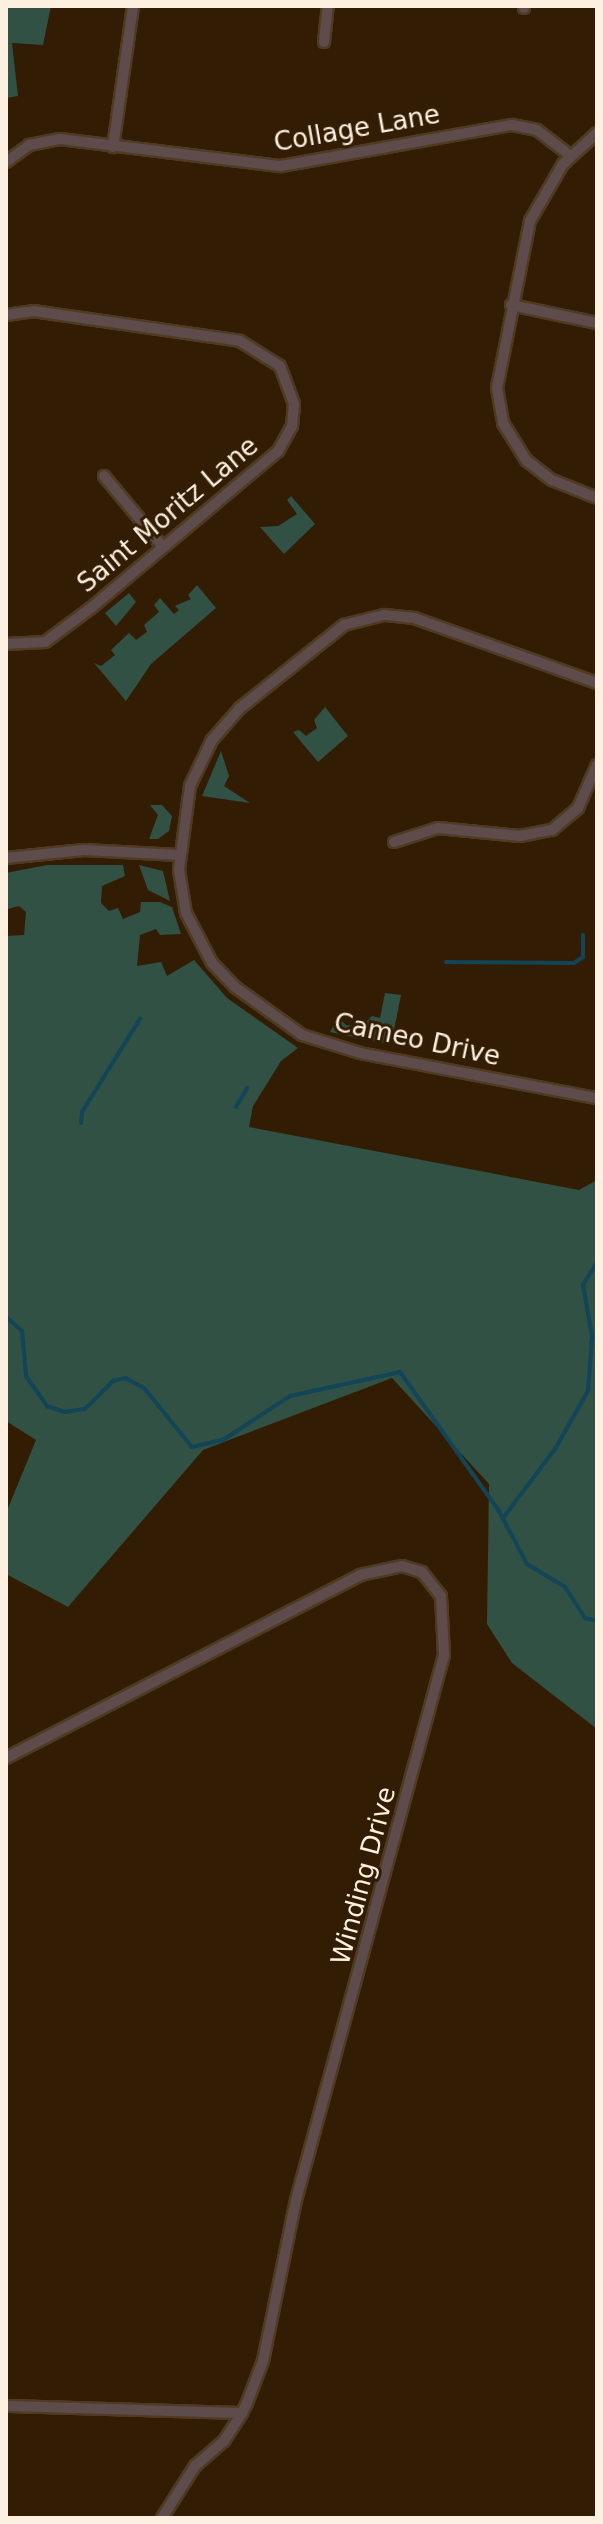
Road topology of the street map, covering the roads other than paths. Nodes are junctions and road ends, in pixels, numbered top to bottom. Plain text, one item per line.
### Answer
1 (133, 6) edge
2 (328, 6) edge
3 (324, 42) dead end
4 (597, 133) edge
5 (113, 147) junction
6 (571, 156) junction
7 (6, 162) edge
8 (511, 305) junction
9 (6, 315) edge
10 (597, 323) edge
11 (104, 476) dead end
12 (597, 498) edge
13 (163, 547) junction
14 (6, 644) edge
15 (597, 683) edge
16 (597, 765) edge
17 (394, 842) dead end
18 (179, 855) junction
19 (6, 858) edge
20 (597, 1098) edge
21 (6, 1758) edge
22 (6, 2406) edge
23 (242, 2413) junction
24 (162, 2518) edge

1 - 5 street
2 - 3 street
4 - 6 street
5 - 6 street, Collage Lane
5 - 7 street, Collage Lane
6 - 8 street
8 - 10 street
8 - 12 street
9 - 13 street, Saint Moritz Lane
11 - 13 street
13 - 14 street, Saint Moritz Lane
15 - 18 street, Cameo Drive
16 - 17 street
18 - 19 street
18 - 20 street, Cameo Drive
21 - 23 street, Winding Drive
22 - 23 street
23 - 24 street, Winding Drive

